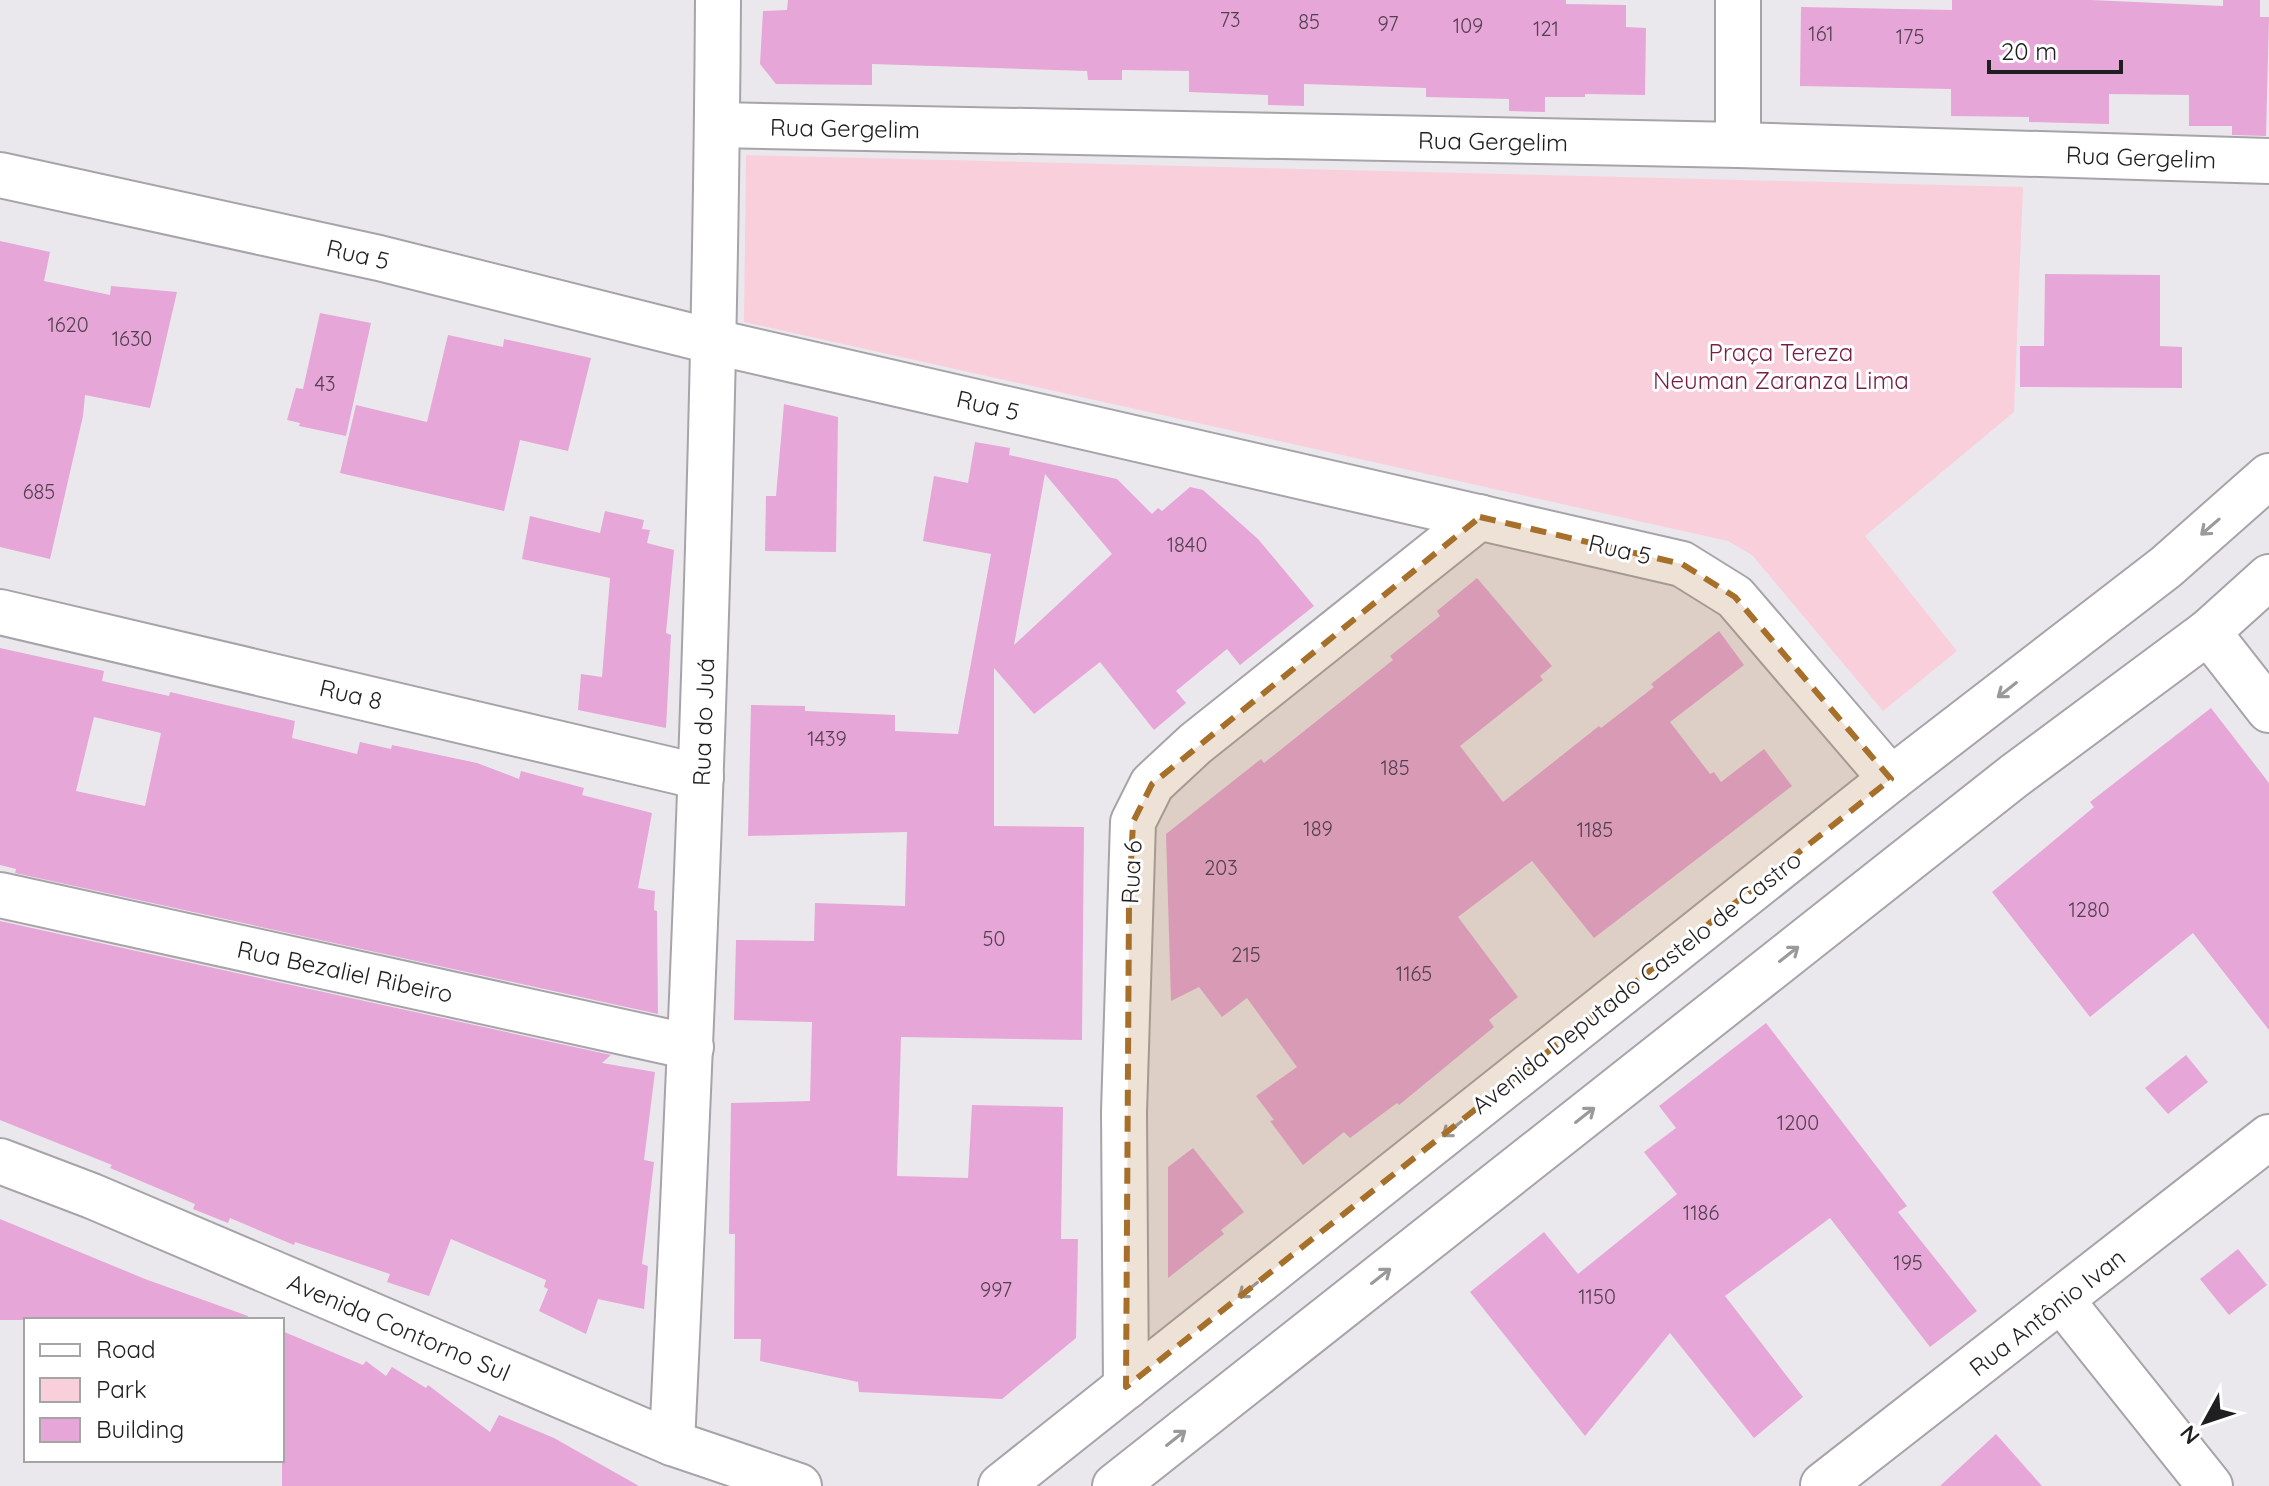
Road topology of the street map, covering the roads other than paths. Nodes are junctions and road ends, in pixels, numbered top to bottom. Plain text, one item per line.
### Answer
1 (718, 0) edge
2 (1738, 0) edge
3 (717, 125) junction
4 (1738, 145) junction
5 (2269, 161) edge
6 (0, 175) edge
7 (715, 342) junction
8 (2269, 476) edge
9 (1480, 517) junction
10 (2269, 577) edge
11 (0, 612) edge
12 (2208, 632) junction
13 (2269, 710) edge
14 (701, 777) junction
15 (1891, 779) junction
16 (0, 895) edge
17 (691, 1047) junction
18 (2269, 1137) edge
19 (0, 1161) edge
20 (2062, 1301) junction
21 (1126, 1387) junction
22 (672, 1443) junction
23 (1823, 1485) edge
24 (799, 1486) edge
25 (1001, 1486) edge
26 (1115, 1486) edge
27 (2210, 1486) edge

1 - 3 street, Rua do Juá
2 - 4 street
3 - 4 street, Rua Gergelim
3 - 7 street, Rua do Juá
4 - 5 street, Rua Gergelim
6 - 7 street, Rua 5
7 - 9 street, Rua 5
7 - 14 street, Rua do Juá
8 -> 15 street, Avenida Deputado Castelo de Castro
9 - 15 street, Rua 5
9 - 21 street, Rua 6
10 - 12 street
11 - 14 street, Rua 8
12 - 13 street
26 -> 12 street
14 - 17 street, Rua do Juá
15 -> 21 street, Avenida Deputado Castelo de Castro
16 - 17 street, Rua Bezaliel Ribeiro
17 - 22 street, Rua do Juá
18 - 20 street, Rua Antônio Ivan
19 - 22 street, Avenida Contorno Sul
20 - 23 street, Rua Antônio Ivan
20 - 27 street
21 - 25 street, Avenida Deputado Castelo de Castro
22 - 24 street, Avenida Contorno Sul

